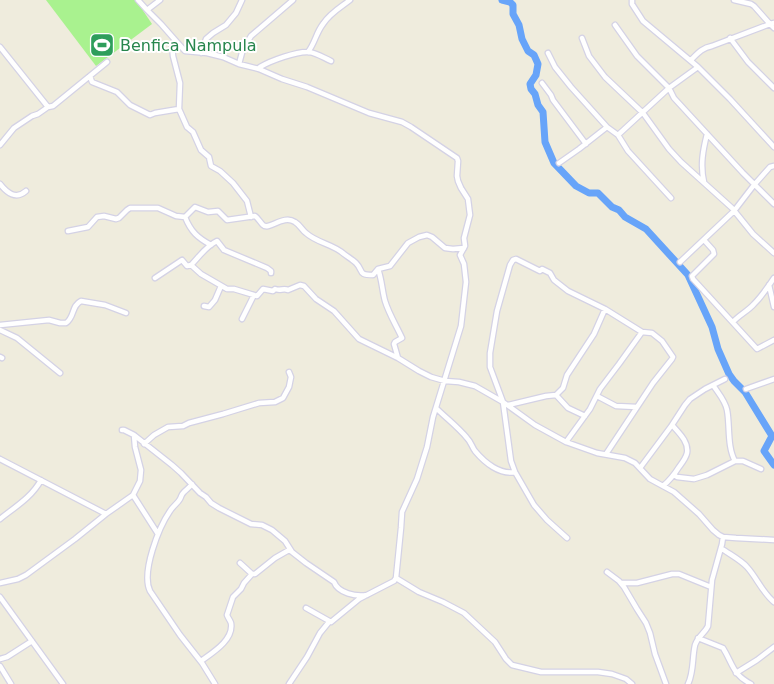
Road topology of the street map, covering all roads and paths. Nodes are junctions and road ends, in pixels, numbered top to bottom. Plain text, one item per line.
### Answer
1 (138, 0) edge
2 (160, 0) edge
3 (242, 0) edge
4 (293, 0) edge
5 (349, 0) edge
6 (632, 0) edge
7 (734, 0) edge
8 (147, 10) junction
9 (615, 25) dead end
10 (773, 25) edge
11 (582, 38) dead end
12 (730, 38) junction
13 (176, 41) junction
14 (0, 47) edge
15 (308, 52) junction
16 (201, 53) junction
17 (548, 53) dead end
18 (691, 60) junction
19 (331, 61) dead end
20 (107, 62) dead end
21 (239, 64) junction
22 (698, 67) junction
23 (259, 69) junction
24 (90, 76) junction
25 (542, 83) dead end
26 (669, 88) junction
27 (774, 88) edge
28 (48, 107) junction
29 (179, 109) junction
30 (643, 112) junction
31 (607, 127) junction
32 (707, 134) junction
33 (618, 135) junction
34 (586, 144) junction
35 (0, 145) edge
36 (774, 147) edge
37 (558, 163) dead end
38 (774, 166) edge
39 (704, 182) junction
40 (0, 184) edge
41 (754, 185) junction
42 (26, 191) dead end
43 (671, 198) dead end
44 (774, 204) edge
45 (734, 211) junction
46 (185, 217) junction
47 (251, 217) junction
48 (68, 231) dead end
49 (704, 240) junction
50 (211, 245) junction
51 (464, 248) junction
52 (774, 253) edge
53 (680, 262) dead end
54 (191, 265) junction
55 (378, 269) junction
56 (270, 273) dead end
57 (156, 278) dead end
58 (774, 278) edge
59 (770, 285) junction
60 (221, 286) junction
61 (254, 295) junction
62 (204, 306) dead end
63 (774, 307) edge
64 (605, 309) junction
65 (126, 313) dead end
66 (242, 319) dead end
67 (733, 322) junction
68 (0, 325) edge
69 (0, 330) edge
70 (642, 332) junction
71 (774, 340) edge
72 (398, 358) junction
73 (289, 372) dead end
74 (60, 373) dead end
75 (725, 379) dead end
76 (774, 379) edge
77 (445, 381) junction
78 (714, 385) junction
79 (746, 389) dead end
80 (556, 395) junction
81 (597, 396) junction
82 (503, 402) junction
83 (508, 405) junction
84 (638, 407) junction
85 (436, 408) junction
86 (585, 416) junction
87 (672, 426) junction
88 (122, 430) dead end
89 (134, 435) junction
90 (566, 442) junction
91 (144, 444) junction
92 (606, 454) junction
93 (0, 459) edge
94 (735, 461) junction
95 (640, 468) junction
96 (761, 469) dead end
97 (515, 472) junction
98 (674, 475) junction
99 (41, 480) junction
100 (192, 484) junction
101 (663, 486) junction
102 (133, 494) junction
103 (106, 514) junction
104 (0, 519) edge
105 (158, 534) junction
106 (723, 537) junction
107 (567, 538) dead end
108 (774, 540) edge
109 (721, 548) junction
110 (292, 552) junction
111 (240, 563) dead end
112 (607, 572) dead end
113 (252, 574) junction
114 (396, 578) junction
115 (0, 583) edge
116 (621, 583) junction
117 (712, 587) junction
118 (367, 595) junction
119 (0, 597) edge
120 (774, 602) edge
121 (306, 608) dead end
122 (329, 622) junction
123 (698, 638) junction
124 (32, 641) junction
125 (774, 648) edge
126 (0, 659) edge
127 (200, 661) junction
128 (0, 666) edge
129 (736, 673) junction
130 (11, 684) edge
131 (63, 684) edge
132 (215, 684) edge
133 (289, 684) edge
134 (632, 684) edge
135 (666, 684) edge
136 (688, 684) edge
137 (751, 684) edge

1 - 8 street
2 - 8 street
3 - 16 street
4 - 21 street
5 - 15 street
6 - 18 street
7 - 10 street
8 - 13 street
9 - 26 street
10 - 12 street
11 - 30 street
12 - 18 street
12 - 27 street
13 - 16 street
13 - 29 street
14 - 28 street
15 - 19 street
15 - 23 street
16 - 21 street
17 - 31 street
18 - 22 street
20 - 24 street
21 - 23 street
22 - 26 street
22 - 36 street
23 - 51 street
24 - 28 street
24 - 29 street
25 - 34 street
26 - 30 street
26 - 32 street
28 - 35 street
29 - 47 street
30 - 33 street
30 - 39 street
31 - 33 street
31 - 34 street
32 - 39 street
32 - 41 street
33 - 43 street
34 - 37 street
38 - 41 street
39 - 45 street
40 - 42 street
41 - 44 street
41 - 45 street
45 - 49 street
45 - 52 street
46 - 47 street
46 - 48 street
46 - 50 street
47 - 55 street
49 - 53 street
49 - 67 street
50 - 54 street
50 - 56 street
51 - 55 street
51 - 77 street
54 - 57 street
54 - 60 street
55 - 72 street
58 - 59 street
59 - 63 street
59 - 67 street
60 - 61 street
60 - 62 street
61 - 66 street
61 - 72 street
64 - 70 street
64 - 80 street
64 - 82 street
65 - 68 street
67 - 71 street
69 - 74 street
70 - 81 street
70 - 84 street
72 - 77 street
73 - 91 street
75 - 78 street
76 - 79 street
77 - 82 street
77 - 85 street
78 - 87 street
78 - 94 street
80 - 83 street
80 - 86 street
81 - 84 street
81 - 86 street
82 - 83 street
82 - 97 street
83 - 90 street
84 - 92 street
85 - 97 street
85 - 114 street
86 - 90 street
87 - 95 street
87 - 98 street
88 - 89 street
89 - 91 street
89 - 102 street
90 - 92 street
91 - 100 street
92 - 95 street
93 - 99 street
94 - 96 street
94 - 98 street
95 - 101 street
97 - 107 street
98 - 101 street
99 - 103 street
99 - 104 street
100 - 105 street
100 - 110 street
101 - 106 street
102 - 103 street
102 - 105 street
103 - 115 street
105 - 127 street
106 - 108 street
106 - 109 street
109 - 117 street
109 - 120 street
110 - 113 street
110 - 118 street
111 - 113 street
112 - 116 street
113 - 127 street
114 - 118 street
114 - 134 street
116 - 117 street
116 - 135 street
117 - 123 street
118 - 122 street
119 - 124 street
121 - 122 street
122 - 133 street
123 - 129 street
123 - 136 street
124 - 126 street
124 - 131 street
125 - 129 street
127 - 132 street
128 - 130 street
129 - 137 street

